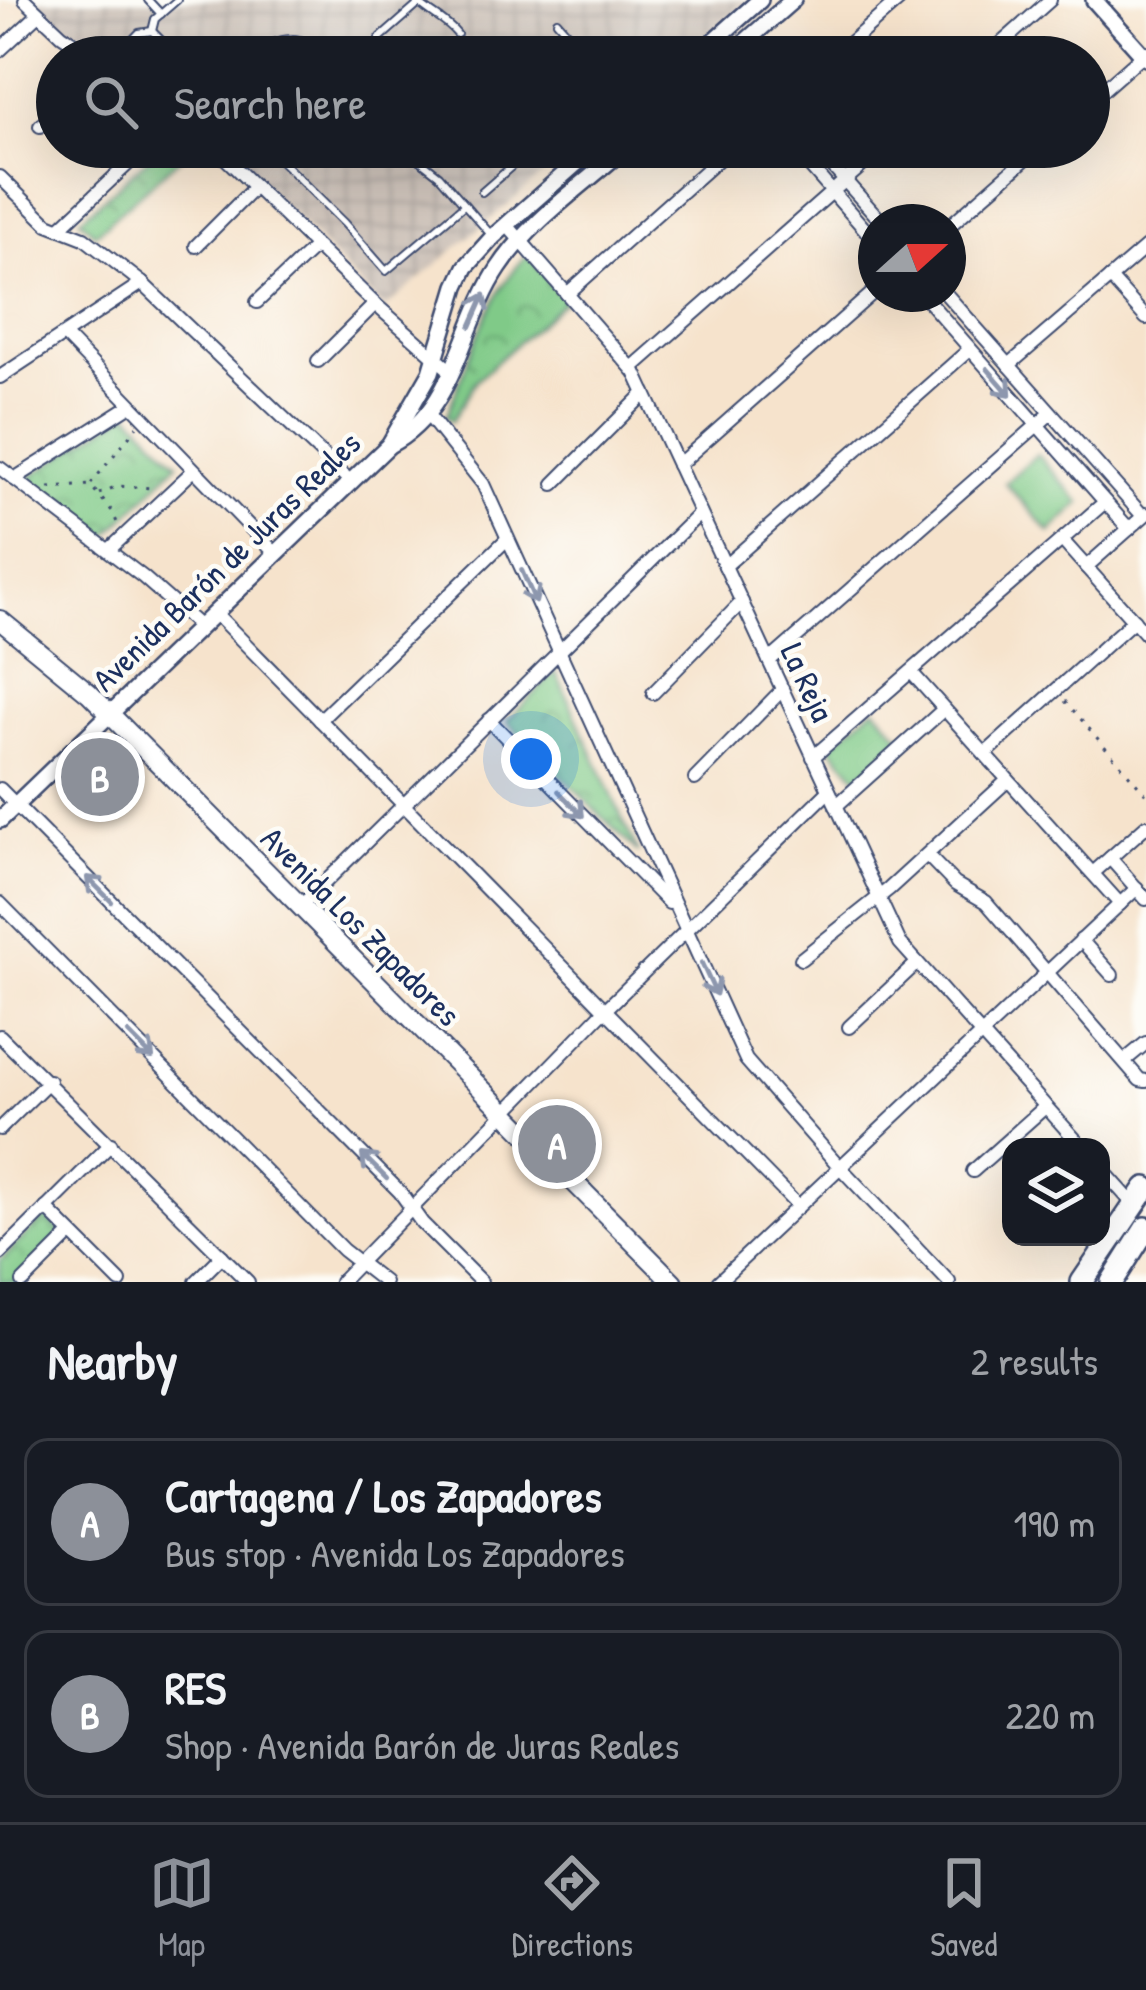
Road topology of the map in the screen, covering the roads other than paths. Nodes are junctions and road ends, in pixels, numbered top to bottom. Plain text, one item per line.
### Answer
1 (25, 0) edge
2 (148, 0) edge
3 (178, 0) edge
4 (760, 0) edge
5 (793, 0) edge
6 (898, 0) edge
7 (1050, 0) edge
8 (1094, 0) edge
9 (417, 2) edge
10 (39, 14) junction
11 (161, 14) junction
12 (557, 22) dead end
13 (152, 32) junction
14 (458, 34) dead end
15 (65, 36) edge
16 (136, 36) edge
17 (156, 36) edge
18 (382, 36) edge
19 (570, 36) edge
20 (720, 36) edge
21 (754, 36) edge
22 (858, 36) edge
23 (1010, 36) edge
24 (0, 50) edge
25 (1145, 55) edge
26 (1110, 84) edge
27 (124, 168) edge
28 (235, 168) edge
29 (288, 168) edge
30 (431, 168) edge
31 (510, 168) edge
32 (571, 168) edge
33 (602, 168) edge
34 (708, 168) edge
35 (811, 168) edge
36 (834, 168) edge
37 (860, 168) edge
38 (1015, 168) edge
39 (845, 181) junction
40 (2, 183) edge
41 (255, 188) junction
42 (482, 192) dead end
43 (832, 192) junction
44 (866, 204) edge
45 (464, 205) junction
46 (966, 211) edge
47 (858, 222) edge
48 (507, 225) junction
49 (60, 229) junction
50 (493, 238) junction
51 (520, 241) junction
52 (196, 246) dead end
53 (315, 247) junction
54 (1146, 247) edge
55 (1110, 278) junction
56 (142, 283) junction
57 (567, 294) junction
58 (256, 302) dead end
59 (375, 304) junction
60 (858, 306) edge
61 (938, 312) edge
62 (962, 312) edge
63 (1146, 318) edge
64 (64, 335) junction
65 (970, 349) junction
66 (436, 358) junction
67 (318, 361) dead end
68 (1009, 365) junction
69 (632, 368) junction
70 (452, 371) junction
71 (0, 377) edge
72 (645, 393) junction
73 (131, 405) junction
74 (1051, 413) junction
75 (428, 415) junction
76 (1037, 425) junction
77 (389, 445) junction
78 (678, 465) junction
79 (0, 468) edge
80 (194, 470) junction
81 (14, 479) junction
82 (351, 482) junction
83 (554, 484) dead end
84 (1105, 502) junction
85 (700, 512) junction
86 (1144, 515) edge
87 (1129, 529) junction
88 (507, 539) junction
89 (1062, 540) junction
90 (109, 550) junction
91 (276, 554) junction
92 (725, 566) junction
93 (1086, 567) junction
94 (742, 602) junction
95 (214, 613) junction
96 (0, 620) edge
97 (1134, 620) junction
98 (200, 627) junction
99 (1146, 634) edge
100 (558, 652) junction
101 (769, 662) junction
102 (911, 672) junction
103 (782, 690) junction
104 (652, 692) dead end
105 (944, 709) junction
106 (110, 714) junction
107 (320, 720) junction
108 (490, 720) junction
109 (985, 754) junction
110 (813, 757) junction
111 (695, 779) dead end
112 (1009, 780) junction
113 (0, 789) edge
114 (829, 791) junction
115 (15, 805) junction
116 (403, 805) junction
117 (836, 806) junction
118 (0, 820) edge
119 (1146, 826) edge
120 (927, 855) junction
121 (1110, 858) junction
122 (1093, 873) junction
123 (1142, 893) edge
124 (878, 897) junction
125 (0, 903) edge
126 (1120, 904) junction
127 (300, 907) junction
128 (676, 910) junction
129 (686, 930) junction
130 (1081, 940) junction
131 (801, 959) dead end
132 (916, 964) junction
133 (1047, 971) junction
134 (1112, 975) dead end
135 (604, 1010) junction
136 (849, 1027) dead end
137 (979, 1034) junction
138 (0, 1036) edge
139 (1146, 1043) edge
140 (1124, 1061) junction
141 (49, 1081) junction
142 (1146, 1081) edge
143 (1046, 1107) junction
144 (504, 1114) junction
145 (0, 1129) edge
146 (1074, 1138) edge
147 (111, 1144) junction
148 (838, 1166) junction
149 (973, 1172) dead end
150 (1110, 1175) edge
151 (1140, 1197) edge
152 (798, 1205) junction
153 (46, 1208) junction
154 (412, 1209) junction
155 (1146, 1228) edge
156 (71, 1234) junction
157 (0, 1254) edge
158 (222, 1256) junction
159 (359, 1262) junction
160 (23, 1282) edge
161 (120, 1282) edge
162 (196, 1282) edge
163 (248, 1282) edge
164 (340, 1282) edge
165 (384, 1282) edge
166 (482, 1282) edge
167 (673, 1282) edge
168 (718, 1282) edge
169 (949, 1282) edge
170 (1082, 1282) edge
171 (1112, 1282) edge

1 - 10 street
2 - 11 lane
3 - 11 lane
4 - 20 street
5 - 21 street
6 - 22 street
7 - 23 street
8 - 25 street
9 - 14 lane
9 - 18 lane
10 - 15 street
10 - 24 street
11 - 13 lane
12 - 19 lane
13 - 16 lane
13 - 17 lane
25 - 26 street
27 - 49 street
28 - 41 street
29 - 45 lane
30 - 45 lane
31 - 42 lane
32 - 48 street, Avenida Barón de Juras Reales
33 - 51 street, Avenida Barón de Juras Reales
34 - 57 street
35 - 43 street
36 - 39 street
37 - 39 street
38 - 46 street
39 - 43 street
39 - 44 street
40 - 49 street
41 - 52 street
41 - 53 street
43 - 47 street
43 - 69 street
45 - 50 lane
48 - 50 street, Avenida Barón de Juras Reales
48 - 51 street, La Reja
49 - 56 street
50 - 66 street, Avenida Barón de Juras Reales
51 - 57 street, La Reja
70 -> 51 street, Avenida Barón de Juras Reales
53 - 58 street
53 - 59 street
54 - 55 street
55 - 63 street
55 - 68 street
56 - 64 street
56 - 82 street
57 - 69 street, La Reja
59 - 66 street
59 - 67 street
60 - 78 street
61 - 65 street
62 - 68 street
64 - 71 street
64 - 73 street
65 -> 76 street
65 - 92 street
66 - 70 street
66 - 77 street, Avenida Barón de Juras Reales
68 - 74 street
69 - 72 street, La Reja
70 - 75 street, Avenida Barón de Juras Reales
72 - 78 street, La Reja
72 - 83 street
73 - 80 street
73 - 81 street
74 - 76 street
74 - 86 street
75 - 77 street, Avenida Barón de Juras Reales
75 - 88 street
76 - 84 street
76 - 101 street
77 - 82 street, Avenida Barón de Juras Reales
78 - 85 street, La Reja
79 - 81 street
80 - 90 street
80 - 91 street
81 - 90 street
82 - 91 street, Avenida Barón de Juras Reales
84 - 87 street
84 - 89 street
85 - 92 street, La Reja
85 - 100 street
86 - 87 street
87 - 93 street
88 -> 100 street
88 - 107 street
89 - 93 street
89 - 102 street
90 - 98 street
91 - 95 street, Avenida Barón de Juras Reales
92 - 94 street, La Reja
93 - 97 street
94 - 101 street, La Reja
94 - 104 street
95 - 98 street, Avenida Barón de Juras Reales
95 - 107 street
96 - 106 main road, Avenida Los Zapadores
97 - 99 street
97 - 109 street
98 - 106 street, Avenida Barón de Juras Reales
100 - 108 street
100 - 128 street
101 - 103 street, La Reja
102 - 105 street
102 - 110 street
103 - 110 street, La Reja
103 - 111 street
105 - 109 street
105 - 117 street
106 - 115 street, Avenida Barón de Juras Reales
106 - 127 main road, Avenida Los Zapadores
107 - 116 street
108 - 116 street
108 -> 128 street
109 - 112 street
110 - 114 street, La Reja
112 - 120 street
112 - 122 street
113 - 115 street
114 - 117 street, La Reja
114 - 129 street
115 - 118 street, Avenida Barón de Juras Reales
154 -> 115 street
116 - 127 street
116 - 135 street
117 - 124 street, La Reja
119 - 121 street
120 - 124 street
120 - 133 street
121 - 122 street
121 - 123 street
122 - 126 street
123 - 126 street
124 - 131 street
124 - 132 street, La Reja
125 -> 159 street
126 - 130 street
127 - 144 main road, Avenida Los Zapadores
128 - 129 street
129 - 135 street
129 -> 148 street
130 - 133 street
130 - 134 street
132 - 136 street
132 - 137 street, La Reja
133 - 137 street
133 - 140 street
135 - 144 street
135 - 152 street
137 - 143 street, La Reja
137 - 148 street
138 - 141 street
139 - 140 street
140 - 142 street
141 - 145 street
141 - 147 street
143 - 146 street, La Reja
143 - 149 street
144 - 154 street
144 - 167 main road, Avenida Los Zapadores
147 - 153 street
147 - 158 street
148 - 152 street
148 - 169 street
150 - 151 street
151 - 170 main road
152 - 168 street
153 - 156 street
153 - 157 street
154 - 159 street
154 - 166 street
155 - 171 main road
156 - 160 street
156 - 161 street
158 - 162 street
158 - 163 street
159 - 164 street
159 - 165 street

